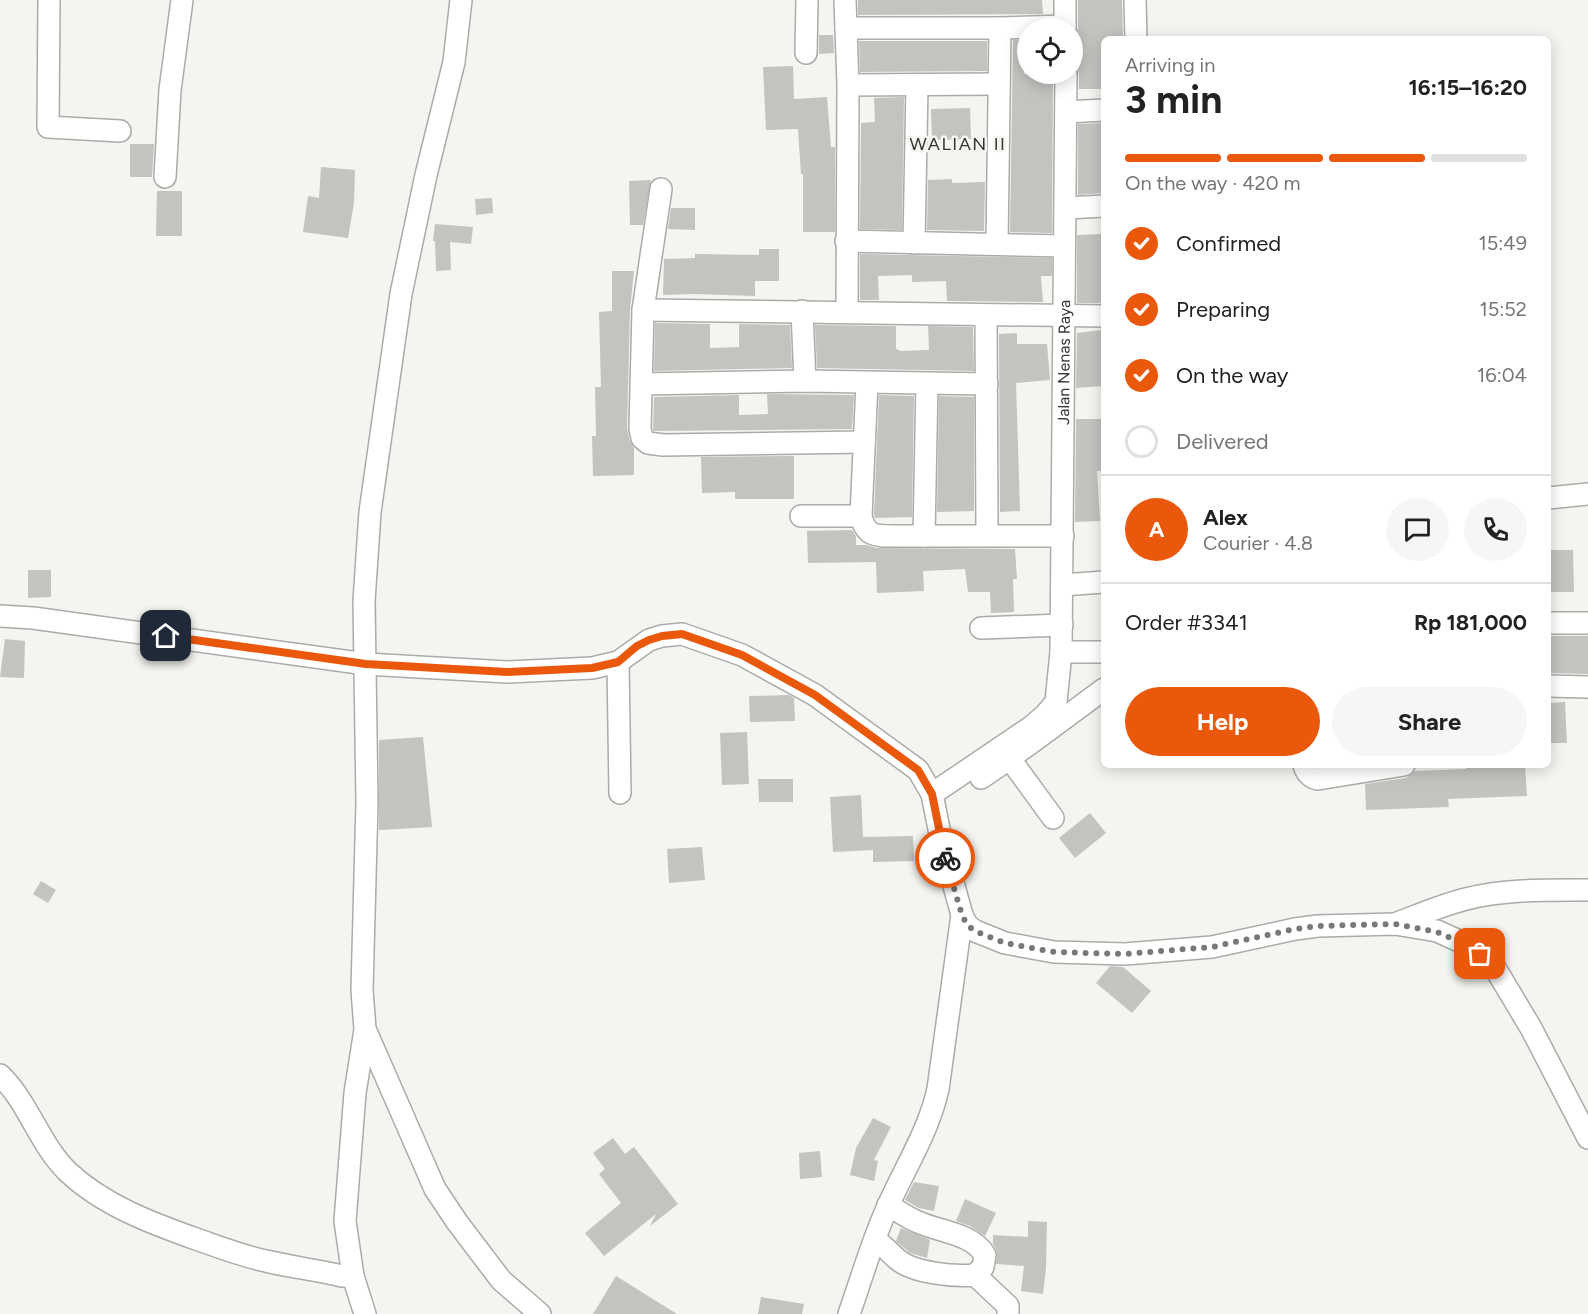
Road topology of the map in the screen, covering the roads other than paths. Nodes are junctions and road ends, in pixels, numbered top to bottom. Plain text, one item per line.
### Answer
1 (49, 0) edge
2 (182, 0) edge
3 (461, 0) edge
4 (807, 0) edge
5 (845, 0) edge
6 (1065, 0) edge
7 (1135, 0) edge
8 (1065, 18) edge
9 (846, 28) junction
10 (1000, 28) junction
11 (1017, 28) edge
12 (1136, 36) edge
13 (806, 53) dead end
14 (999, 84) junction
15 (1066, 84) edge
16 (848, 85) junction
17 (917, 86) junction
18 (1101, 110) edge
19 (1066, 112) junction
20 (120, 131) dead end
21 (165, 177) dead end
22 (661, 189) dead end
23 (1101, 206) edge
24 (1066, 208) junction
25 (846, 241) junction
26 (914, 243) junction
27 (998, 244) junction
28 (1064, 246) junction
29 (642, 310) junction
30 (802, 311) junction
31 (847, 312) junction
32 (986, 315) junction
33 (1065, 316) junction
34 (1101, 316) edge
35 (805, 381) junction
36 (867, 383) junction
37 (927, 383) junction
38 (641, 384) junction
39 (987, 384) junction
40 (864, 442) junction
41 (1588, 494) edge
42 (1551, 498) edge
43 (801, 516) dead end
44 (861, 516) junction
45 (987, 535) junction
46 (924, 536) junction
47 (1063, 536) junction
48 (1101, 582) edge
49 (1062, 585) junction
50 (0, 616) edge
51 (1551, 623) edge
52 (1588, 623) edge
53 (1062, 625) junction
54 (981, 628) dead end
55 (1061, 652) junction
56 (1101, 652) edge
57 (618, 662) junction
58 (366, 664) junction
59 (1551, 686) edge
60 (1588, 687) edge
61 (1101, 690) edge
62 (1062, 708) junction
63 (1010, 759) junction
64 (1305, 768) edge
65 (1369, 768) edge
66 (620, 793) dead end
67 (933, 801) junction
68 (1053, 818) dead end
69 (1588, 890) edge
70 (962, 915) junction
71 (1395, 924) junction
72 (365, 1029) junction
73 (0, 1075) edge
74 (1588, 1138) edge
75 (888, 1205) junction
76 (875, 1240) junction
77 (975, 1275) junction
78 (353, 1276) junction
79 (1008, 1312) dead end
80 (365, 1314) edge
81 (540, 1314) edge
82 (849, 1314) edge

1 - 20 street
2 - 21 street
3 - 58 street
4 - 13 street
5 - 9 street
6 - 8 street
7 - 12 street
9 - 10 street
9 - 16 street
10 - 11 street
10 - 14 street
14 - 17 street
14 - 27 street
15 - 19 street, Jalan Nenas Raya
16 - 17 street
16 - 25 street
17 - 26 street
18 - 19 street
19 - 24 street, Jalan Nenas Raya
22 - 29 street
23 - 24 street
24 - 28 street, Jalan Nenas Raya
25 - 26 street
25 - 31 street
26 - 27 street
27 - 28 street
28 - 33 street, Jalan Nenas Raya
29 - 30 street
29 - 38 street
30 - 31 street
30 - 35 street
31 - 32 street
32 - 33 street
32 - 39 street
33 - 34 street
33 - 47 street, Jalan Nenas Raya
35 - 36 street
35 - 38 street
36 - 37 street
36 - 40 street
37 - 39 street
37 - 46 street
38 - 40 street
39 - 45 street
40 - 44 street
41 - 42 street
43 - 44 street
44 - 46 street
45 - 46 street
45 - 47 street
47 - 49 street, Jalan Nenas Raya
48 - 49 street
49 - 53 street, Jalan Nenas Raya
50 - 58 street
51 - 52 street
53 - 54 street
53 - 55 street, Jalan Nenas Raya
55 - 56 street
55 - 62 street, Jalan Nenas Raya
57 - 58 street
57 - 66 street
57 - 67 street
58 - 72 street
59 - 60 street
61 - 62 street
62 - 63 street
62 - 67 street
63 - 67 street
63 - 68 street
64 - 65 street
67 - 70 street
69 - 71 street
70 - 71 street
70 - 75 street
71 - 74 street
72 - 78 street
72 - 81 street
73 - 78 street
75 - 76 street
75 - 77 street
76 - 77 street
76 - 82 street
77 - 79 street
78 - 80 street

